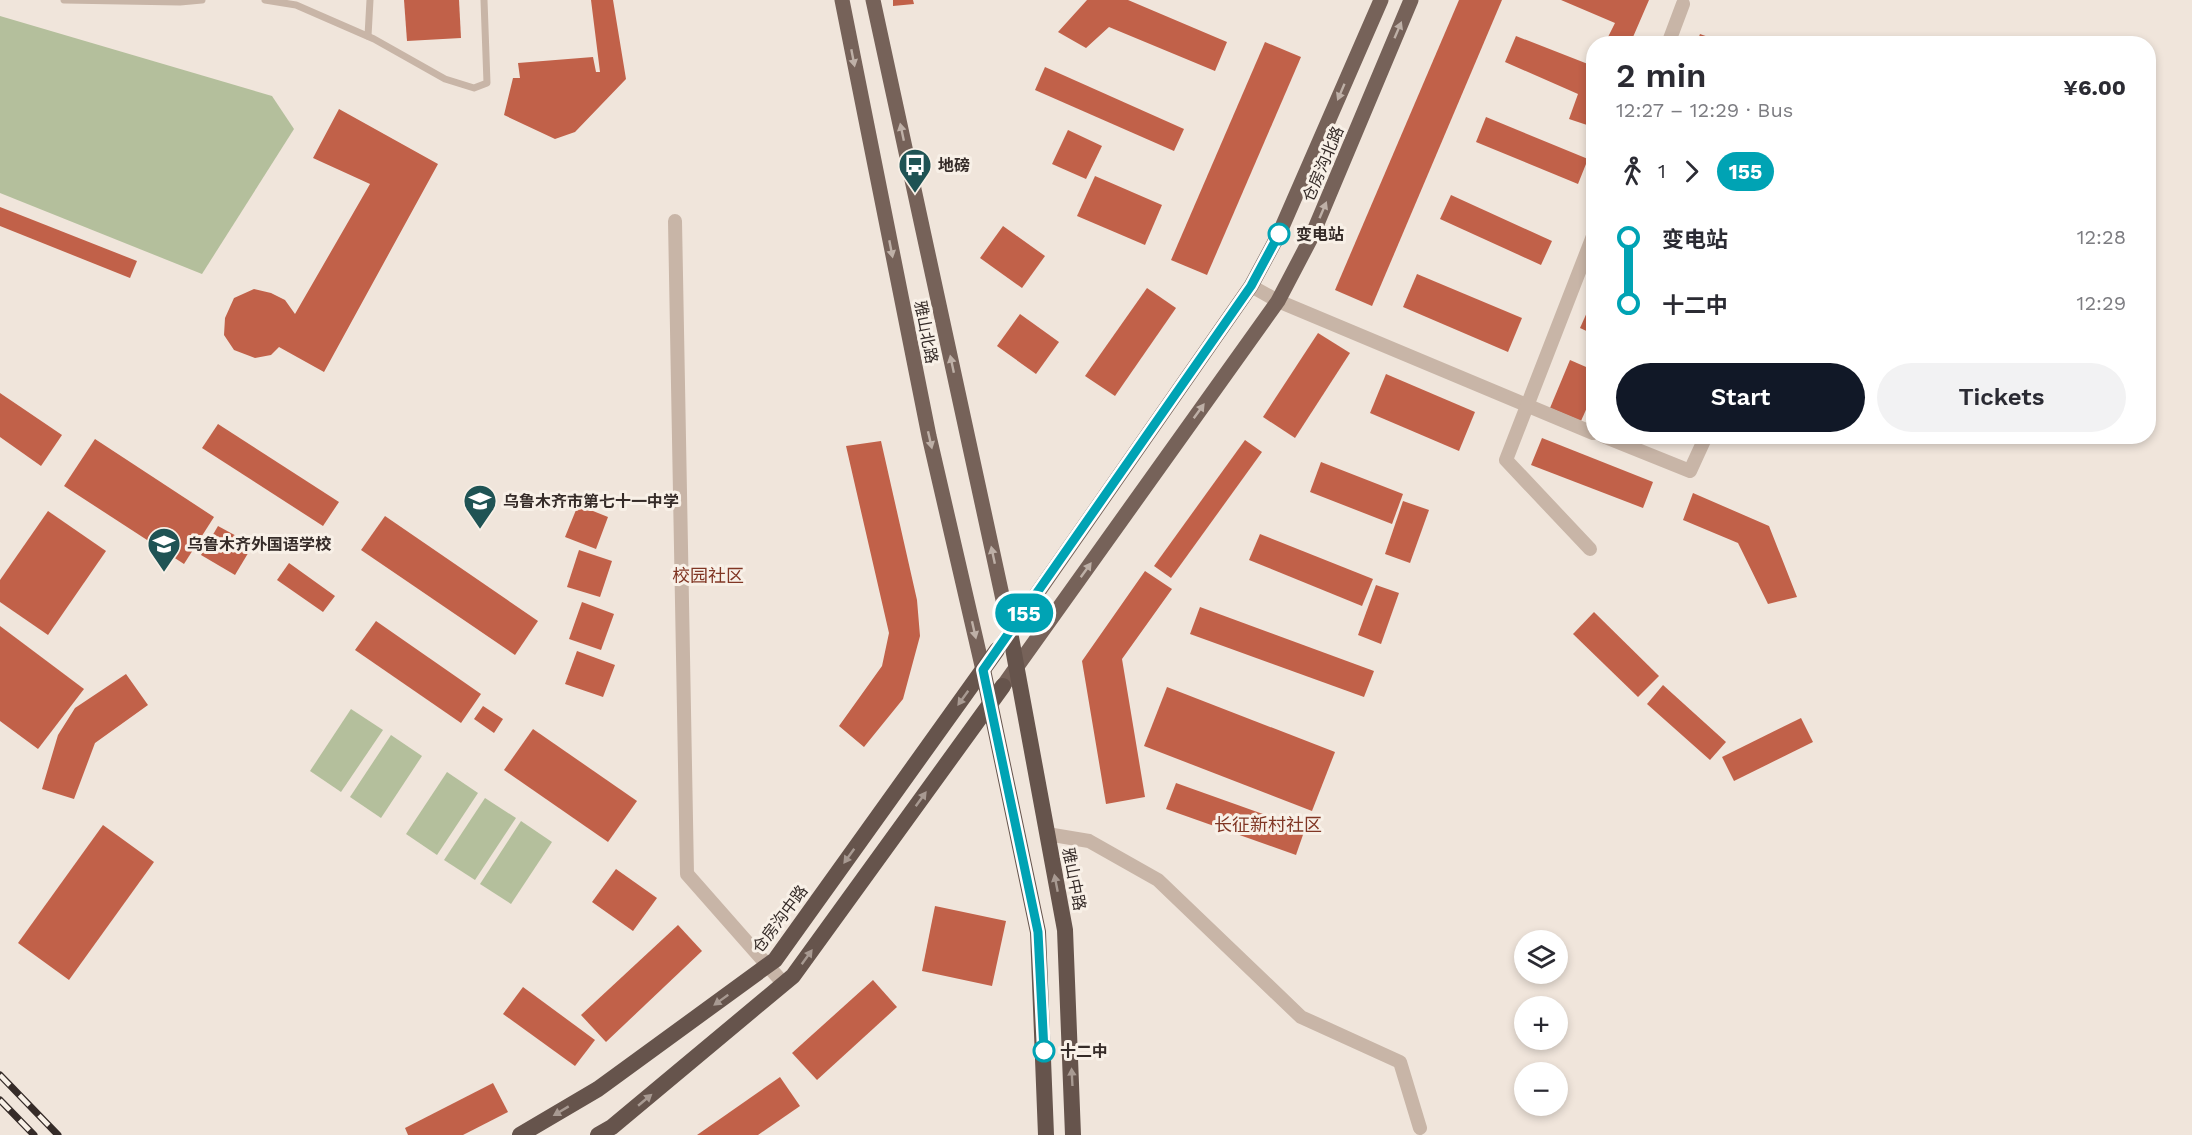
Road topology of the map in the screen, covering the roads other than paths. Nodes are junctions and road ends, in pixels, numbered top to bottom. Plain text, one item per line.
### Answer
1 (64, 0) edge
2 (202, 0) edge
3 (266, 0) edge
4 (370, 0) edge
5 (484, 0) edge
6 (843, 0) edge
7 (873, 0) edge
8 (1381, 0) edge
9 (1411, 0) edge
10 (1683, 4) dead end
11 (368, 36) junction
12 (1671, 36) edge
13 (675, 221) dead end
14 (1586, 254) edge
15 (1251, 286) junction
16 (1278, 301) junction
17 (1527, 407) junction
18 (1586, 430) edge
19 (1623, 444) edge
20 (1702, 444) edge
21 (1590, 549) dead end
22 (1010, 632) junction
23 (997, 650) joint
24 (1017, 666) junction
25 (983, 670) junction
26 (1003, 686) joint
27 (990, 704) junction
28 (1047, 834) junction
29 (768, 966) junction
30 (784, 984) junction
31 (1420, 1128) dead end
32 (520, 1135) edge
33 (598, 1135) edge
34 (1046, 1135) edge
35 (1073, 1135) edge

1 - 2 lane
3 - 11 lane
4 - 11 lane
5 - 11 lane
6 -> 25 main road, 雅山北路
22 -> 7 main road, 雅山北路
8 -> 15 main road, 仓房沟北路
16 -> 9 main road, 仓房沟北路
10 - 12 street
13 - 29 street
14 - 17 street
15 - 16 street
15 - 22 main road, 仓房沟北路
16 - 17 street
24 -> 16 main road, 仓房沟北路
17 - 18 street
17 - 21 street
19 - 20 street
22 - 23 main road, 仓房沟北路
22 - 24 highway, 雅山中路
23 - 25 highway, 仓房沟中路
24 - 26 main road, 仓房沟北路
24 - 28 highway, 雅山中路
25 - 27 highway
25 -> 29 highway, 仓房沟中路
26 - 27 highway
30 -> 27 highway
27 - 34 highway
28 - 31 street
35 -> 28 highway, 雅山中路
29 - 30 street
29 -> 32 highway, 仓房沟中路
33 -> 30 highway

